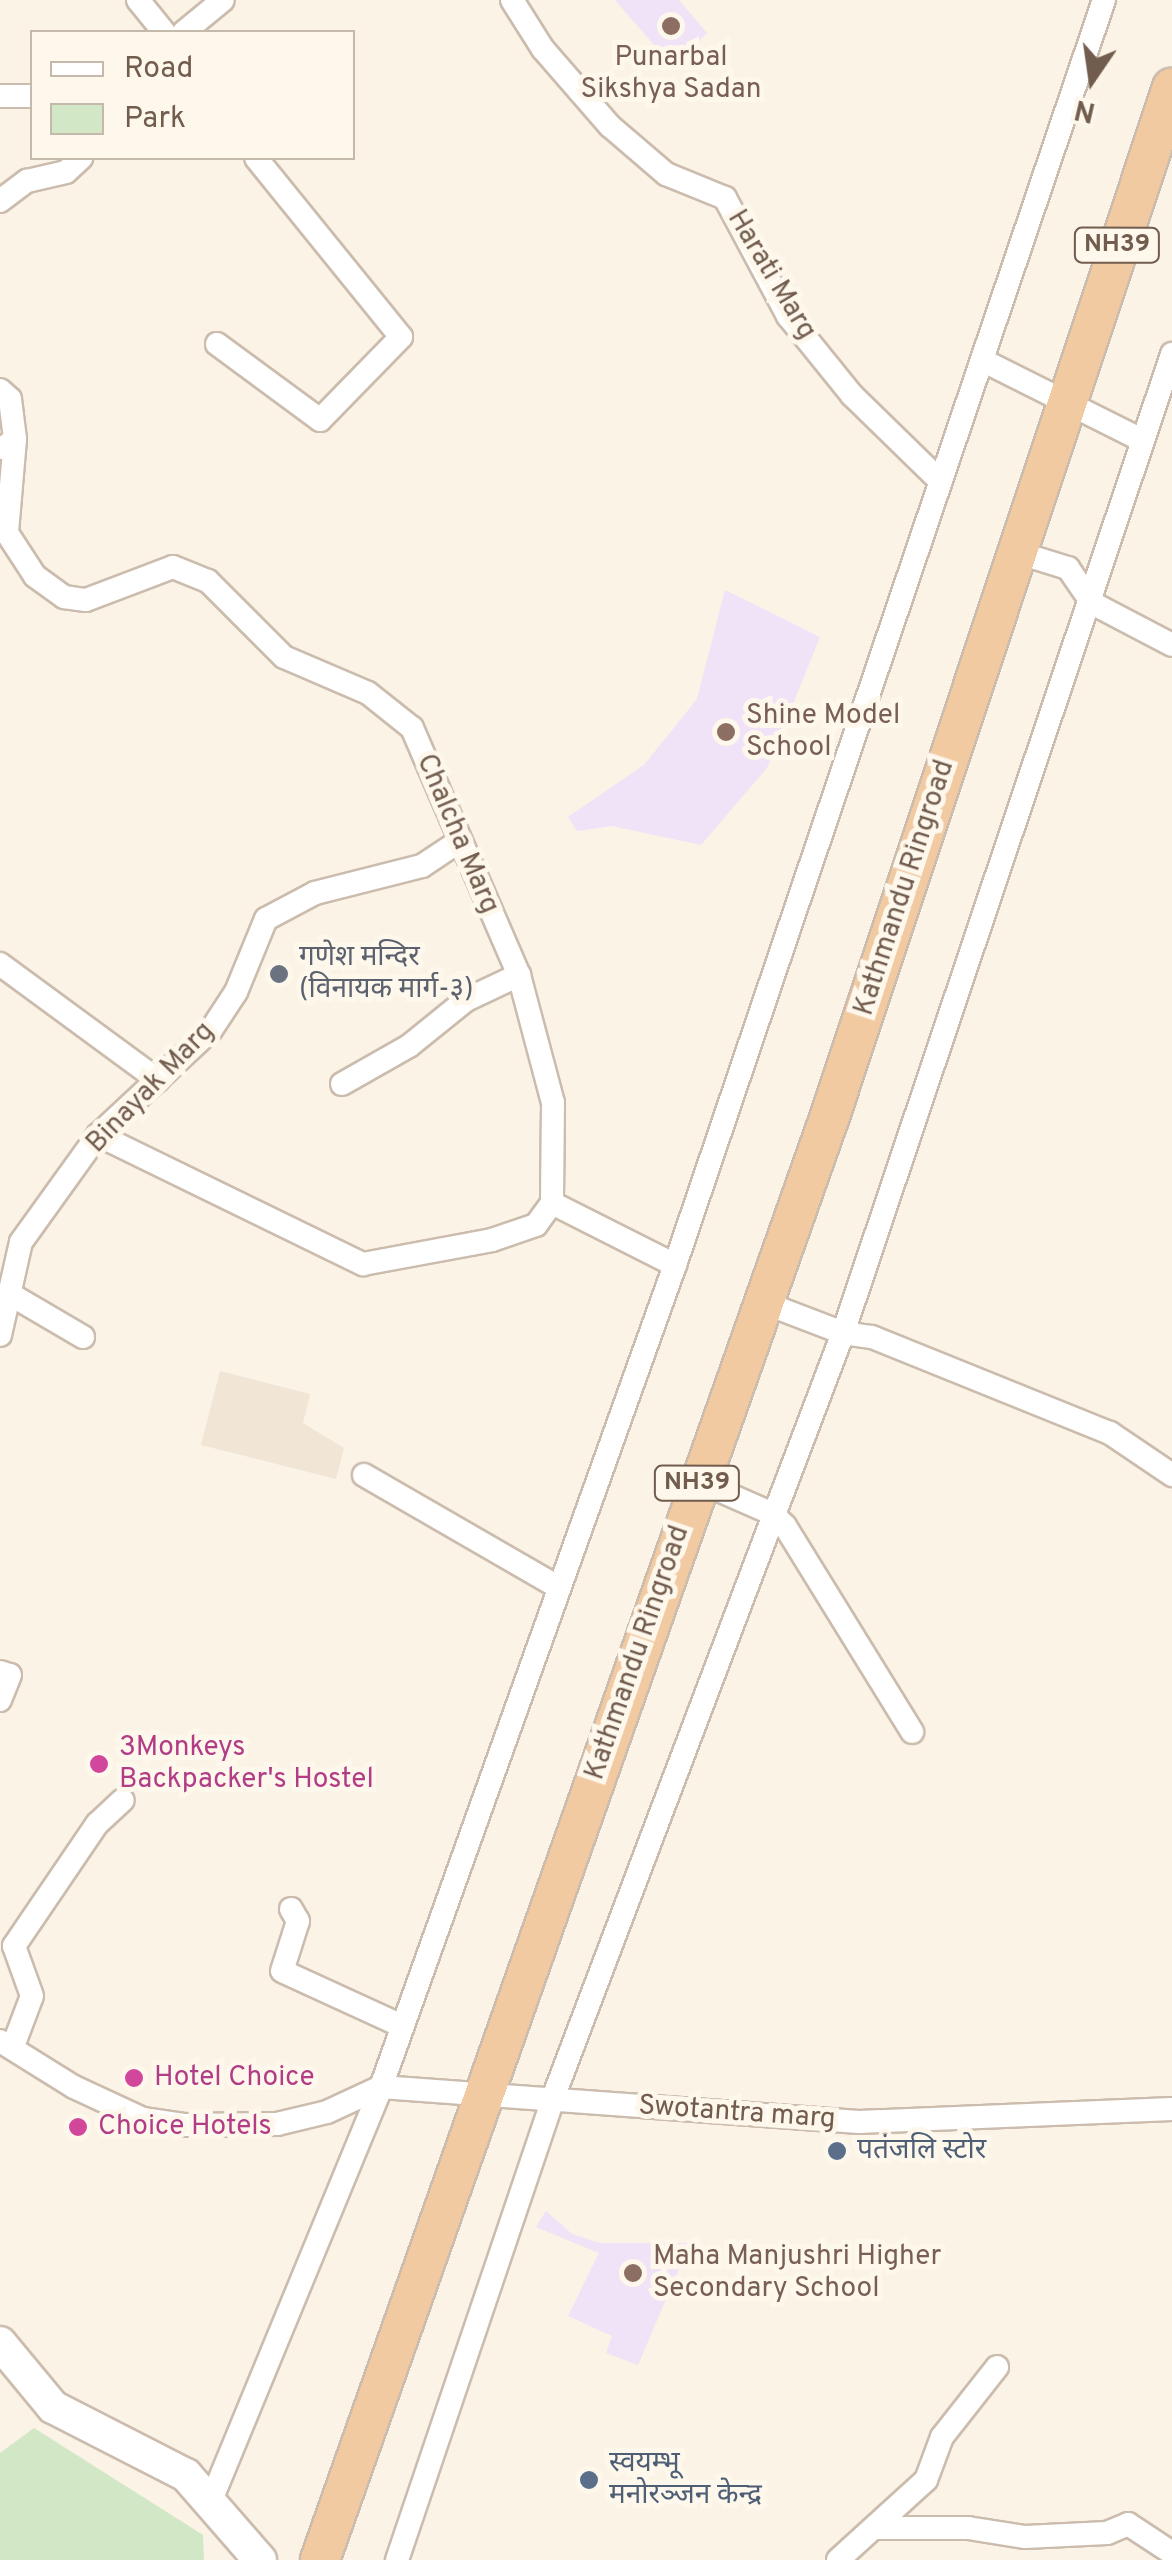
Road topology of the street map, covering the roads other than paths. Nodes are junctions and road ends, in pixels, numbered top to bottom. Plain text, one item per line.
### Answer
1 (138, 0) edge
2 (223, 0) edge
3 (512, 0) edge
4 (1104, 0) edge
5 (162, 30) edge
6 (186, 30) edge
7 (1172, 88) edge
8 (0, 96) edge
9 (30, 96) edge
10 (80, 160) edge
11 (258, 160) edge
12 (0, 201) edge
13 (217, 344) dead end
14 (1172, 354) edge
15 (982, 360) junction
16 (0, 390) edge
17 (1066, 404) junction
18 (1142, 440) junction
19 (7, 445) edge
20 (940, 481) junction
21 (1013, 551) junction
22 (1092, 602) junction
23 (1172, 645) edge
24 (458, 842) junction
25 (0, 964) edge
26 (518, 975) junction
27 (158, 1080) junction
28 (342, 1084) dead end
29 (98, 1135) junction
30 (552, 1204) junction
31 (676, 1265) junction
32 (8, 1292) junction
33 (762, 1302) junction
34 (842, 1333) junction
35 (0, 1335) edge
36 (83, 1338) dead end
37 (1172, 1475) edge
38 (364, 1476) dead end
39 (698, 1480) junction
40 (774, 1514) junction
41 (556, 1586) junction
42 (0, 1672) edge
43 (0, 1700) edge
44 (912, 1732) dead end
45 (124, 1800) dead end
46 (290, 1909) dead end
47 (402, 2026) junction
48 (6, 2043) edge
49 (381, 2087) junction
50 (482, 2091) junction
51 (552, 2098) junction
52 (1172, 2109) edge
53 (0, 2343) edge
54 (997, 2367) dead end
55 (212, 2498) junction
56 (876, 2528) junction
57 (1172, 2553) edge
58 (260, 2560) edge
59 (320, 2560) edge
60 (396, 2560) edge
61 (838, 2560) edge

1 - 5 street
2 - 6 street
3 - 20 street, Harati Marg
4 - 15 street
7 - 17 highway, NH39
8 - 9 street
10 - 12 street
11 - 13 street
14 - 18 street
15 - 17 street
15 - 20 street
16 - 19 street, Chalcha Marg
17 - 18 street
17 - 21 highway, Kathmandu Ringroad / NH39
18 - 22 street
19 - 24 street, Chalcha Marg
20 - 31 street
21 - 22 street
21 - 33 highway, Kathmandu Ringroad / NH39
22 - 23 street
22 - 34 street
24 - 26 street, Chalcha Marg
24 - 27 street, Binayak Marg
25 - 27 street
26 - 28 street
26 - 30 street, Chalcha Marg
27 - 29 street, Binayak Marg
29 - 30 street
29 - 32 street, Binayak Marg
30 - 31 street
31 - 41 street
32 - 35 street, Binayak Marg
32 - 36 street
33 - 34 street
33 - 39 highway, Kathmandu Ringroad / NH39
34 - 37 street
34 - 40 street
38 - 41 street
39 - 40 street
39 - 50 highway, Kathmandu Ringroad / NH39
40 - 44 street
40 - 51 street
41 - 47 street
42 - 43 street
45 - 48 street
46 - 47 street
47 - 49 street
48 - 49 street
49 - 50 street, Swotantra marg
49 - 55 street
50 - 51 street, Swotantra marg
50 - 59 highway, Kathmandu Ringroad / NH39
51 - 52 street, Swotantra marg
51 - 60 street
53 - 55 main road
54 - 56 street
55 - 58 main road
56 - 57 street
56 - 61 street

